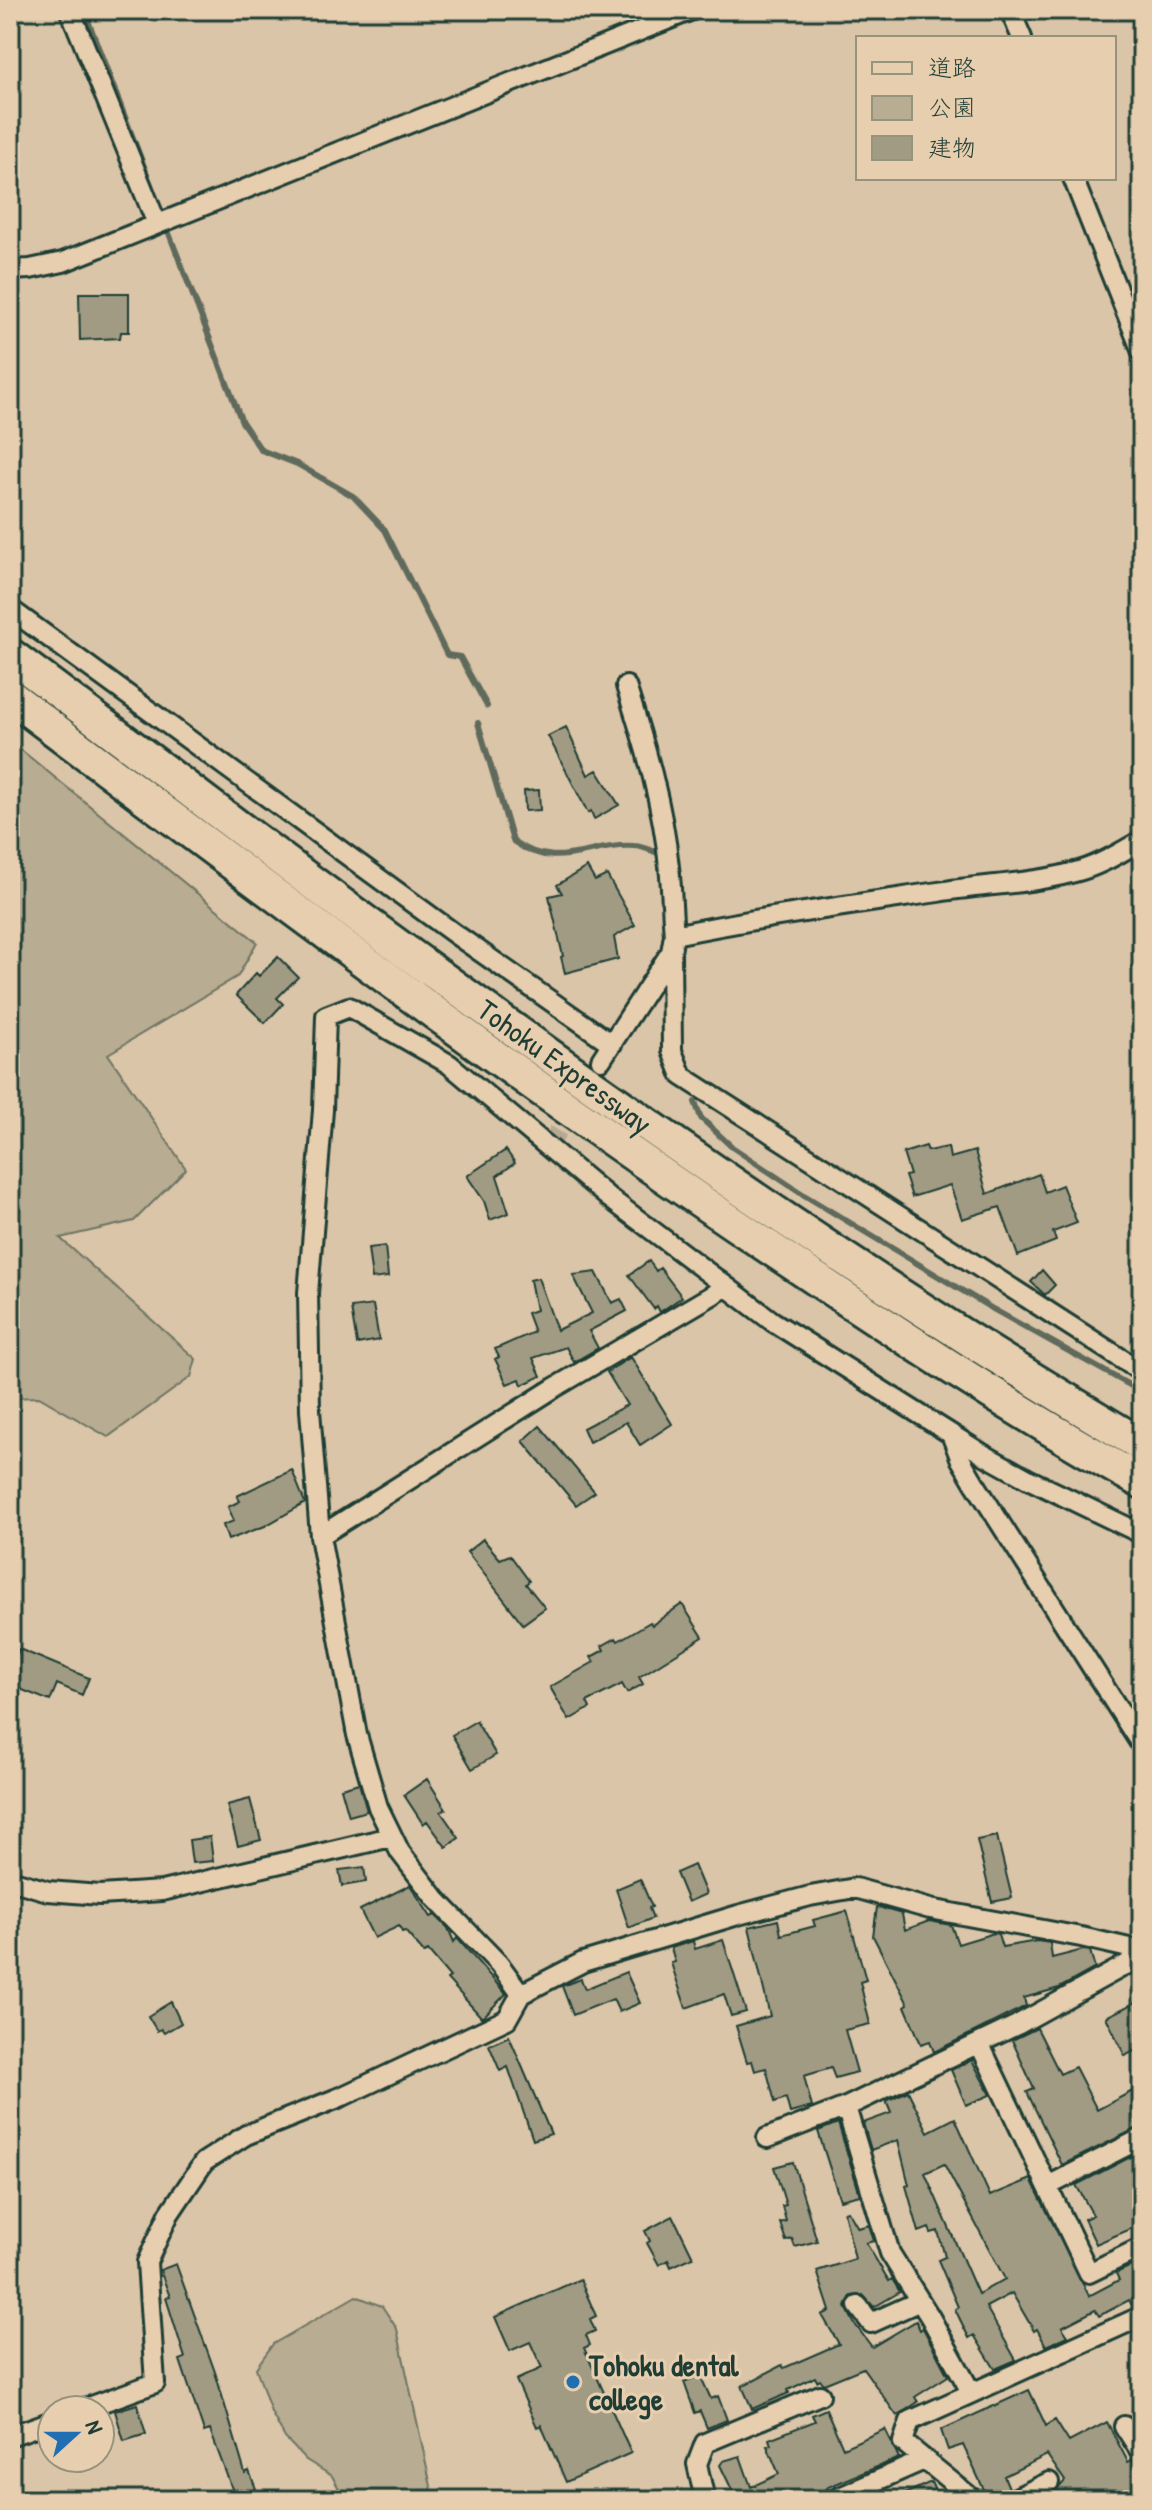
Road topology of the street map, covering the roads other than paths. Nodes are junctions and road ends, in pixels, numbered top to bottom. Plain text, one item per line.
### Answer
1 (70, 10) edge
2 (692, 10) edge
3 (1010, 10) edge
4 (1021, 36) edge
5 (1074, 180) edge
6 (158, 224) junction
7 (10, 270) edge
8 (1142, 352) edge
9 (10, 609) edge
10 (10, 655) edge
11 (626, 686) dead end
12 (10, 696) edge
13 (1142, 840) edge
14 (678, 939) junction
15 (612, 1044) junction
16 (601, 1060) dead end
17 (726, 1287) junction
18 (1142, 1372) edge
19 (951, 1434) junction
20 (1142, 1445) edge
21 (1142, 1482) edge
22 (1142, 1534) edge
23 (320, 1536) junction
24 (1142, 1746) edge
25 (391, 1837) junction
26 (10, 1880) edge
27 (1142, 1954) edge
28 (521, 1994) junction
29 (979, 2043) junction
30 (846, 2107) junction
31 (767, 2138) dead end
32 (1142, 2138) edge
33 (1048, 2186) junction
34 (1142, 2247) edge
35 (920, 2301) junction
36 (858, 2306) dead end
37 (1142, 2316) edge
38 (971, 2392) junction
39 (820, 2395) dead end
40 (116, 2397) edge
41 (1124, 2426) dead end
42 (36, 2427) edge
43 (10, 2436) edge
44 (1142, 2454) edge
45 (924, 2460) junction
46 (1049, 2482) dead end
47 (705, 2500) edge
48 (833, 2500) edge
49 (974, 2500) edge
50 (1012, 2500) edge

1 - 6 street
2 - 6 street
3 - 4 street
5 - 8 street
6 - 7 street
9 - 15 street
10 - 20 highway, Tohoku Expressway
11 - 14 street
12 - 21 highway, Tohoku Expressway
13 - 14 street
14 - 15 street
14 - 18 street
15 - 16 street
17 - 19 street
17 - 23 street
17 - 23 street
19 - 22 street
19 - 24 street
23 - 25 street
25 - 26 street
25 - 28 street
27 - 28 street
27 - 29 street
28 - 40 street
29 - 30 street
29 - 33 street
30 - 31 street
30 - 35 street
32 - 33 street
33 - 34 street
35 - 36 street
35 - 38 street
37 - 38 street
38 - 45 street
39 - 47 street
41 - 44 street
42 - 43 street
45 - 48 street
45 - 49 street
46 - 50 street

